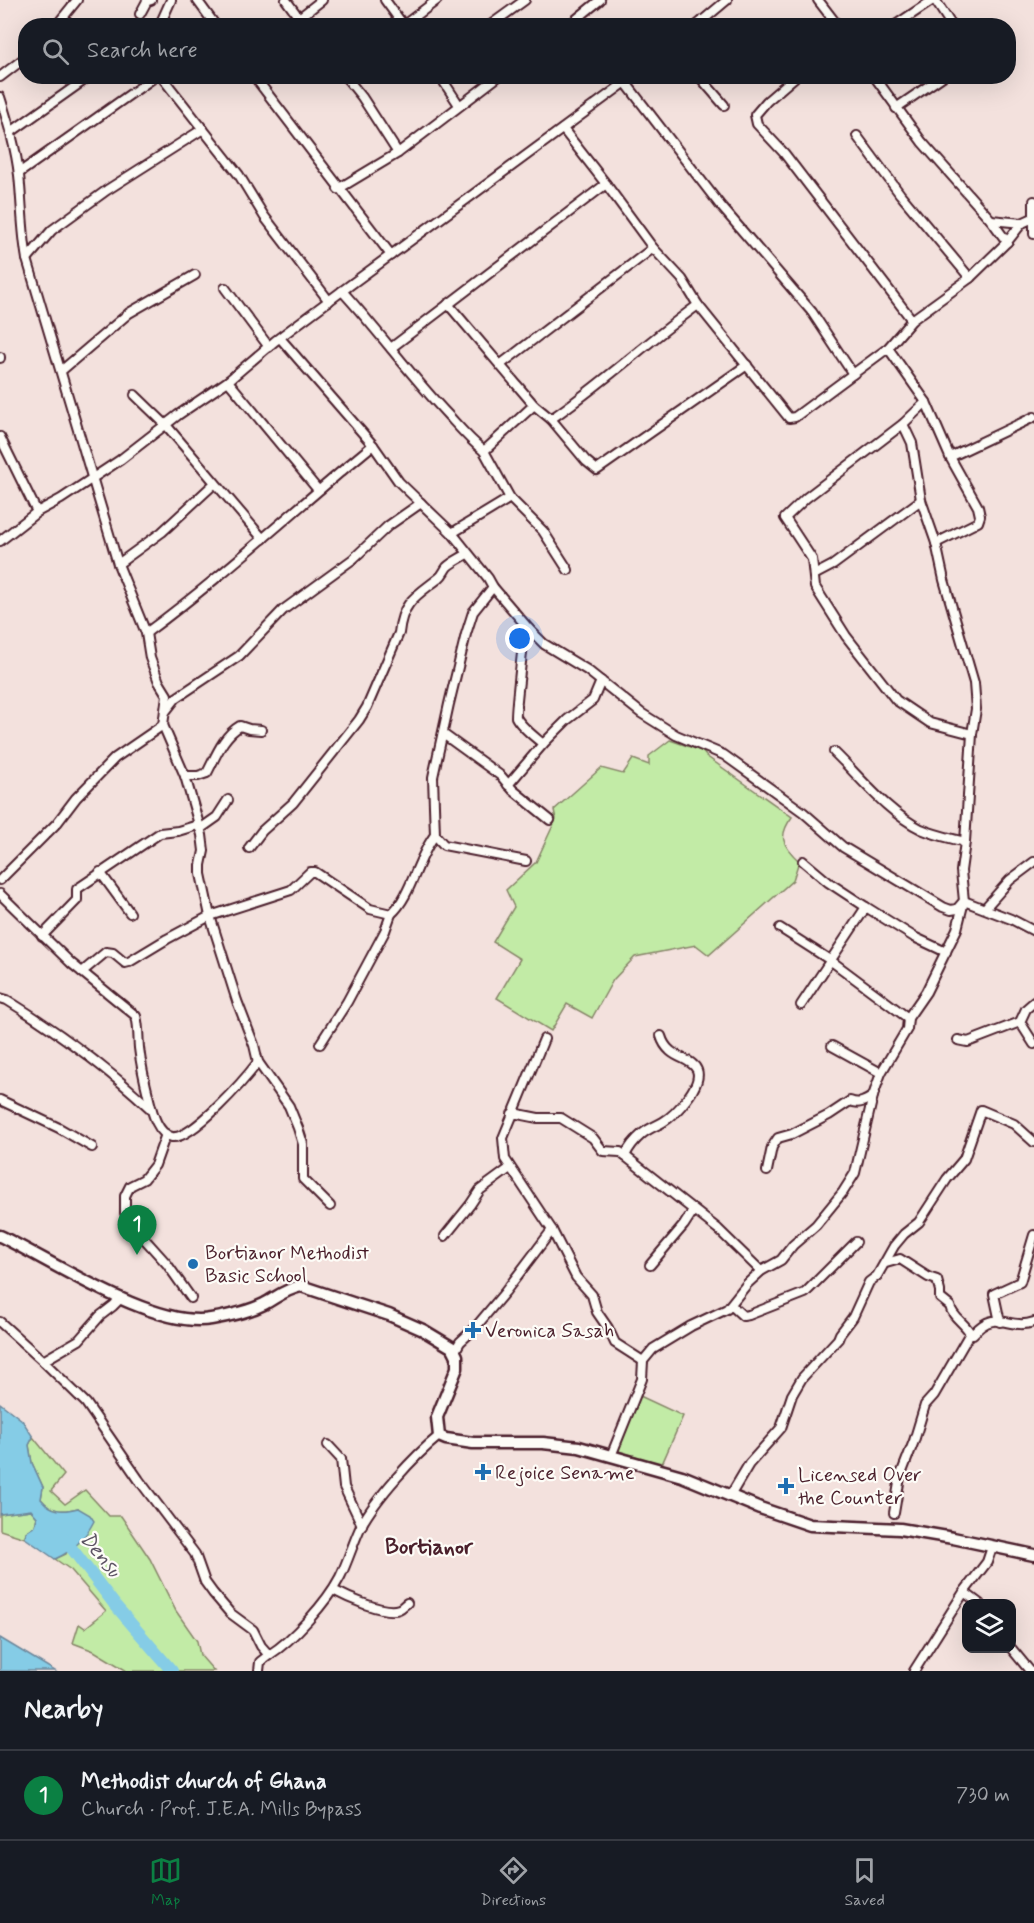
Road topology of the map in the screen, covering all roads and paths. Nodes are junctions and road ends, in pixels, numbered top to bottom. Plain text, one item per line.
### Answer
1 (77, 0) edge
2 (151, 0) edge
3 (171, 0) edge
4 (197, 0) edge
5 (286, 0) edge
6 (322, 0) edge
7 (385, 0) edge
8 (437, 0) edge
9 (525, 0) edge
10 (600, 0) edge
11 (727, 0) edge
12 (818, 0) edge
13 (934, 0) edge
14 (140, 14) dead end
15 (62, 18) edge
16 (163, 18) edge
17 (210, 18) edge
18 (299, 18) joint
19 (399, 18) edge
20 (413, 18) edge
21 (500, 18) edge
22 (578, 18) edge
23 (706, 18) edge
24 (832, 18) edge
25 (906, 18) edge
26 (946, 18) edge
27 (18, 63) edge
28 (0, 77) edge
29 (79, 84) edge
30 (145, 84) edge
31 (167, 84) edge
32 (260, 84) edge
33 (351, 84) edge
34 (445, 84) edge
35 (488, 84) edge
36 (625, 84) edge
37 (627, 84) edge
38 (706, 84) edge
39 (786, 84) edge
40 (880, 84) edge
41 (931, 84) edge
42 (0, 98) edge
43 (459, 105) junction
44 (724, 105) dead end
45 (896, 108) junction
46 (203, 129) junction
47 (563, 129) junction
48 (11, 132) junction
49 (857, 136) dead end
50 (398, 153) junction
51 (19, 173) junction
52 (606, 184) junction
53 (338, 189) junction
54 (1034, 201) edge
55 (1033, 218) edge
56 (991, 220) junction
57 (1022, 223) junction
58 (1034, 234) edge
59 (1007, 242) junction
60 (653, 248) junction
61 (391, 255) junction
62 (27, 260) junction
63 (195, 275) dead end
64 (970, 278) junction
65 (225, 288) dead end
66 (342, 291) junction
67 (329, 301) junction
68 (448, 304) junction
69 (698, 305) junction
70 (912, 320) junction
71 (280, 338) junction
72 (269, 346) junction
73 (391, 348) junction
74 (888, 348) junction
75 (500, 365) junction
76 (747, 365) junction
77 (61, 371) junction
78 (854, 374) junction
79 (228, 381) junction
80 (135, 395) dead end
81 (926, 402) junction
82 (534, 405) junction
83 (1034, 417) edge
84 (551, 419) junction
85 (903, 424) junction
86 (166, 425) junction
87 (0, 437) edge
88 (373, 445) junction
89 (484, 451) junction
90 (950, 457) junction
91 (92, 479) junction
92 (215, 483) junction
93 (318, 490) junction
94 (510, 498) junction
95 (921, 500) junction
96 (421, 503) junction
97 (38, 512) junction
98 (452, 533) junction
99 (263, 538) junction
100 (1, 539) edge
101 (936, 543) junction
102 (467, 554) junction
103 (118, 564) junction
104 (568, 570) dead end
105 (814, 575) junction
106 (493, 587) junction
107 (530, 629) junction
108 (146, 633) junction
109 (601, 681) junction
110 (164, 713) junction
111 (163, 725) junction
112 (261, 730) dead end
113 (443, 734) junction
114 (972, 734) junction
115 (543, 744) junction
116 (834, 752) dead end
117 (185, 776) junction
118 (508, 785) junction
119 (228, 800) dead end
120 (550, 820) dead end
121 (199, 827) junction
122 (435, 835) junction
123 (965, 842) junction
124 (249, 848) dead end
125 (526, 861) dead end
126 (803, 861) dead end
127 (1034, 862) edge
128 (100, 872) junction
129 (0, 880) edge
130 (0, 894) edge
131 (964, 901) junction
132 (866, 907) junction
133 (985, 908) junction
134 (130, 913) dead end
135 (391, 914) junction
136 (210, 916) junction
137 (780, 928) dead end
138 (1034, 931) edge
139 (42, 936) junction
140 (946, 952) junction
141 (830, 960) junction
142 (82, 972) junction
143 (0, 998) edge
144 (1034, 1002) edge
145 (801, 1005) dead end
146 (909, 1018) junction
147 (1020, 1022) junction
148 (661, 1036) dead end
149 (544, 1039) dead end
150 (958, 1040) dead end
151 (320, 1044) dead end
152 (1034, 1044) edge
153 (832, 1046) dead end
154 (258, 1062) junction
155 (881, 1072) junction
156 (873, 1096) junction
157 (0, 1100) edge
158 (152, 1110) junction
159 (512, 1114) junction
160 (166, 1134) junction
161 (1034, 1142) edge
162 (92, 1146) dead end
163 (625, 1155) junction
164 (510, 1168) junction
165 (767, 1171) dead end
166 (330, 1206) dead end
167 (693, 1211) junction
168 (552, 1230) junction
169 (1034, 1234) edge
170 (0, 1236) edge
171 (445, 1236) dead end
172 (856, 1242) dead end
173 (886, 1263) junction
174 (650, 1265) dead end
175 (761, 1271) junction
176 (121, 1298) junction
177 (191, 1298) dead end
178 (731, 1305) junction
179 (0, 1322) edge
180 (1000, 1322) junction
181 (1034, 1322) edge
182 (970, 1333) junction
183 (455, 1351) junction
184 (44, 1361) junction
185 (643, 1361) junction
186 (439, 1436) junction
187 (328, 1445) dead end
188 (611, 1456) junction
189 (730, 1496) junction
190 (894, 1513) dead end
191 (362, 1525) junction
192 (992, 1547) junction
193 (1034, 1555) edge
194 (333, 1590) junction
195 (964, 1592) junction
196 (973, 1599) edge
197 (407, 1603) dead end
198 (1015, 1653) edge
199 (269, 1655) junction
200 (259, 1671) edge
201 (914, 1671) edge
202 (1030, 1671) edge

1 - 15 street
2 - 14 street
3 - 16 street
4 - 17 street
5 - 18 street
6 - 18 street
7 - 19 street
8 - 20 street
9 - 21 street
10 - 22 street
11 - 23 street
12 - 24 street
13 - 25 street
13 - 26 street
27 - 28 street
29 - 48 street
30 - 51 street
31 - 46 street
32 - 53 street
33 - 50 street
34 - 43 street
35 - 43 street
36 - 47 street
37 - 78 street
38 - 44 street
39 - 70 street
40 - 45 street
41 - 45 street
42 - 48 street
43 - 50 street
45 - 56 street
46 - 62 street
46 - 67 street
47 - 52 street
47 - 61 street
48 - 51 street
49 - 64 street
50 - 53 street
51 - 62 street
52 - 60 street
52 - 68 street
53 - 61 street
54 - 55 street
55 - 57 street
55 - 58 street
56 - 57 street
56 - 59 street
57 - 59 street
59 - 64 street
60 - 69 street
60 - 75 street
61 - 66 street
62 - 77 street
63 - 77 street
64 - 70 street
65 - 72 street
66 - 67 street
66 - 73 street
67 - 71 street
68 - 73 street
68 - 75 street
69 - 76 street
69 - 84 street
70 - 74 street
71 - 72 street
71 - 88 street
72 - 79 street
73 - 89 street
74 - 78 street
74 - 81 street
75 - 82 street
76 - 78 street
76 - 84 street
77 - 91 street
79 - 86 street
79 - 93 street
80 - 86 street
81 - 85 street
81 - 90 street
82 - 84 street
82 - 89 street
83 - 90 street
85 - 95 street
85 - 105 street
86 - 91 street
86 - 92 street
87 - 97 street
88 - 93 street
88 - 96 street
89 - 94 street
90 - 101 street
91 - 97 street
91 - 103 street
92 - 99 street
92 - 103 street
93 - 99 street
94 - 98 street
94 - 104 street
95 - 101 street
95 - 105 street
96 - 98 street
96 - 110 street
97 - 100 street
98 - 102 street
99 - 108 street
101 - 114 street
102 - 106 street
102 - 124 street
103 - 108 street
105 - 114 street
106 - 107 street
106 - 113 street
107 - 109 street
107 - 115 street
108 - 110 street
109 - 115 street
109 - 131 street
110 - 111 street
111 - 117 street
111 - 129 street
112 - 117 street
113 - 118 street
113 - 122 street
114 - 123 street
115 - 118 street
116 - 123 street
117 - 121 street
118 - 120 street
119 - 121 street
121 - 128 street
121 - 136 street
122 - 125 street
122 - 135 street
123 - 131 street
126 - 132 street
127 - 133 street
128 - 134 street
128 - 139 street
130 - 139 street
131 - 133 street
131 - 140 street
132 - 140 street
132 - 141 street
133 - 138 street
135 - 136 street
135 - 151 street
136 - 142 street
136 - 154 street
137 - 141 street
139 - 142 street
140 - 146 street
141 - 145 street
141 - 146 street
142 - 158 street
143 - 158 street
144 - 147 street
146 - 155 street
147 - 150 street
147 - 152 street
148 - 163 street
149 - 159 street
153 - 155 street
154 - 160 street
154 - 166 street
155 - 156 street
156 - 165 street
156 - 175 street
157 - 162 street
158 - 160 street
159 - 163 street
159 - 164 street
160 - 177 street
161 - 173 street
163 - 167 street
164 - 168 street
164 - 171 street
167 - 174 street
167 - 175 street
168 - 183 street
168 - 185 street
169 - 180 street
170 - 176 street
172 - 178 street
173 - 182 street
173 - 189 street
175 - 178 street
176 - 183 street
176 - 184 street
178 - 185 street
179 - 184 street
180 - 181 street
180 - 182 street
182 - 190 street
183 - 186 street
184 - 199 street
185 - 188 street
186 - 188 street
186 - 191 street
187 - 191 street
188 - 189 street
189 - 192 street
191 - 194 street
192 - 193 street
192 - 195 street
194 - 197 street
194 - 199 street
195 - 196 street
195 - 201 street
198 - 202 street
199 - 200 street

